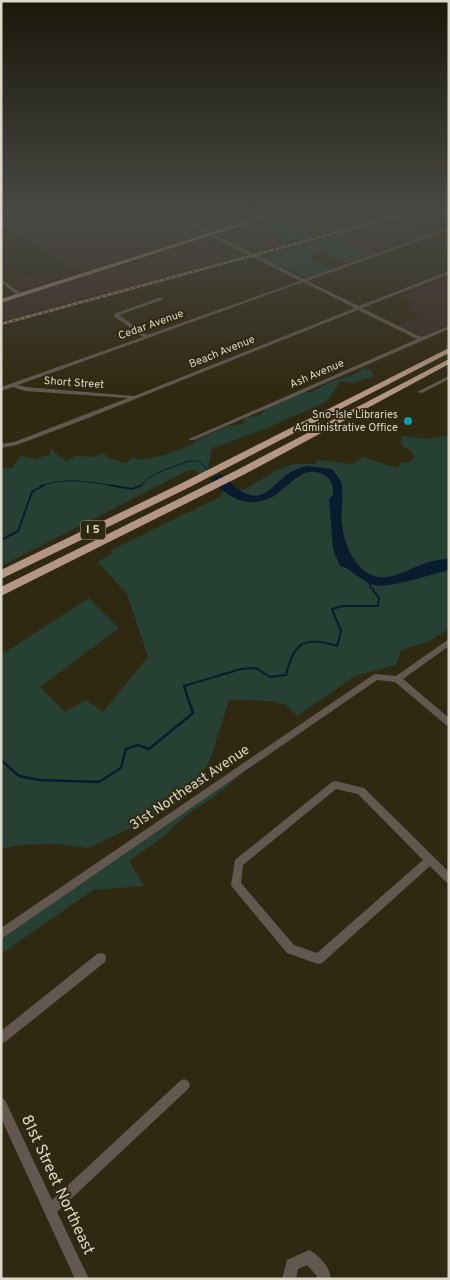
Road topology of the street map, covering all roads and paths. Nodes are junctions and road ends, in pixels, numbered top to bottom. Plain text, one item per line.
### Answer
1 (93, 272) edge
2 (286, 272) edge
3 (327, 272) edge
4 (449, 272) edge
5 (1, 280) edge
6 (304, 280) junction
7 (20, 295) junction
8 (160, 298) dead end
9 (1, 301) edge
10 (359, 308) junction
11 (449, 327) edge
12 (147, 337) junction
13 (421, 339) junction
14 (449, 350) edge
15 (449, 361) edge
16 (449, 376) edge
17 (13, 385) junction
18 (1, 389) edge
19 (420, 392) dead end
20 (119, 396) junction
21 (135, 397) junction
22 (119, 403) junction
23 (192, 438) dead end
24 (1, 446) edge
25 (1, 575) edge
26 (1, 592) edge
27 (449, 642) edge
28 (397, 679) junction
29 (449, 723) edge
30 (430, 860) junction
31 (449, 879) edge
32 (1, 934) edge
33 (101, 958) dead end
34 (1, 1038) edge
35 (184, 1085) dead end
36 (1, 1104) edge
37 (50, 1210) junction
38 (82, 1279) edge
39 (289, 1279) edge
40 (323, 1279) edge

1 - 7 main road
2 - 6 street
3 - 6 street, Cedar Avenue
4 - 10 street, Beach Avenue
5 - 7 street
6 - 10 street
6 - 12 street, Cedar Avenue
7 - 9 main road
8 - 12 street
10 - 13 street
10 - 21 street, Beach Avenue
11 - 13 street, Ash Avenue
12 - 17 street, Cedar Avenue
13 - 23 street, Ash Avenue
14 - 25 highway, I 5
15 - 26 highway, I 5
16 - 19 street
17 - 18 street, Cedar Avenue
17 - 20 street, Short Street
20 - 21 street, Short Street
20 - 22 street
21 - 22 street, Beach Avenue
22 - 24 street, Beach Avenue
27 - 28 street
28 - 29 street
28 - 32 street, 31st Northeast Avenue
30 - 30 street
30 - 31 street
33 - 34 street
35 - 37 street
36 - 37 street, 81st Street Northeast
37 - 38 street, 81st Street Northeast
39 - 40 street

